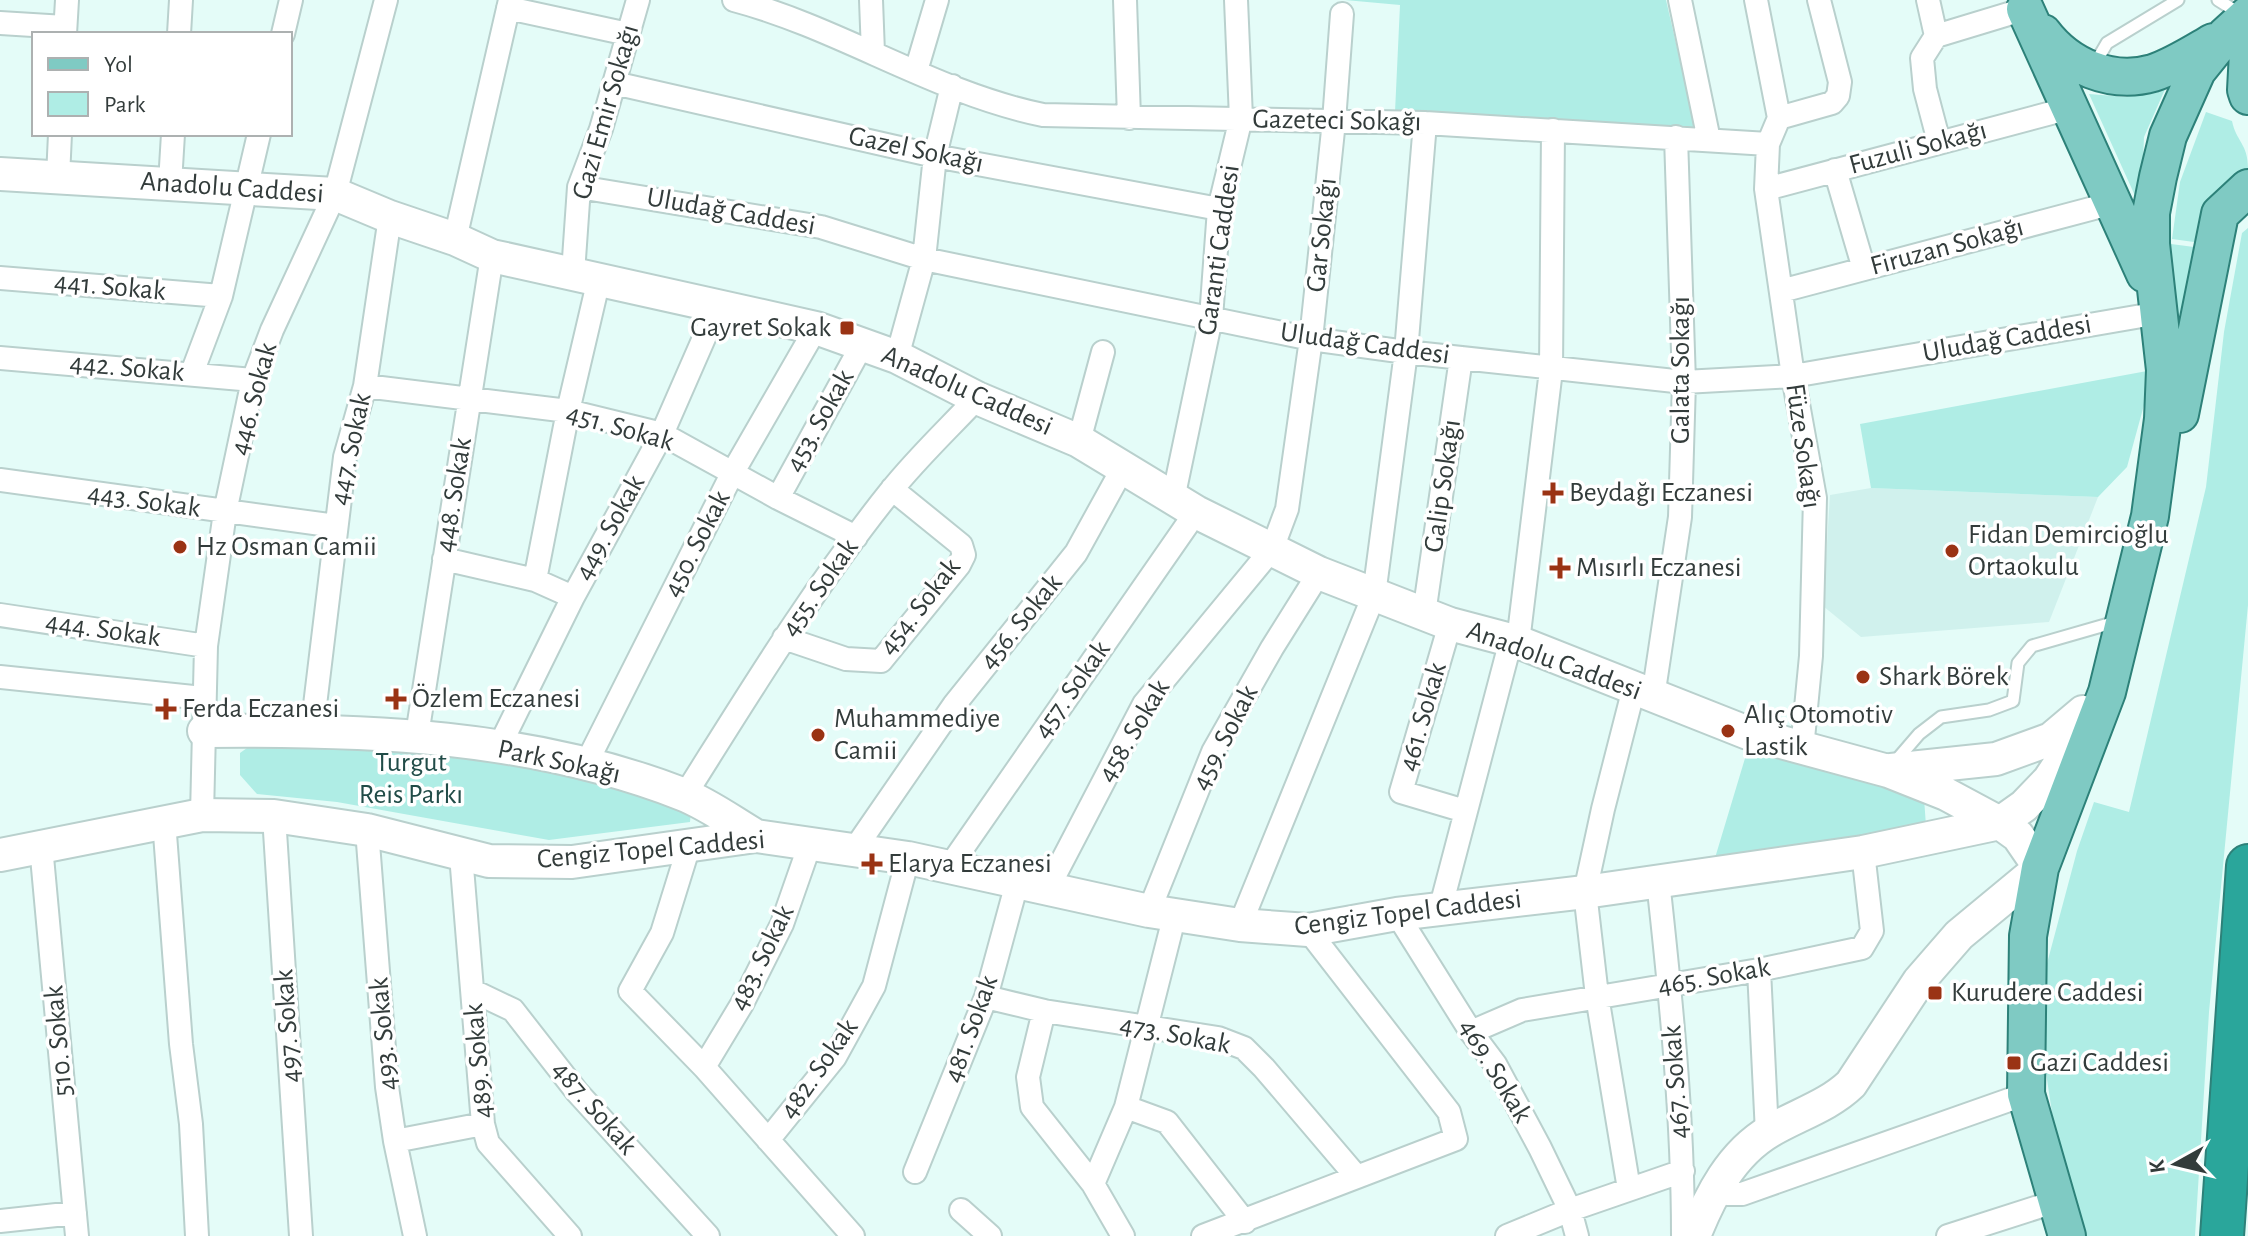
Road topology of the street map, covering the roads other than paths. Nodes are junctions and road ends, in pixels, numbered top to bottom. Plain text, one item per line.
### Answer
1 (67, 0) edge
2 (181, 0) edge
3 (291, 0) edge
4 (386, 0) edge
5 (638, 0) edge
6 (871, 0) edge
7 (937, 0) edge
8 (1125, 0) edge
9 (1236, 0) edge
10 (1680, 0) edge
11 (1756, 0) edge
12 (1819, 0) edge
13 (1928, 0) edge
14 (2178, 0) edge
15 (741, 1) edge
16 (509, 4) edge
17 (2023, 5) edge
18 (1342, 14) dead end
19 (0, 23) edge
20 (2237, 24) edge
21 (65, 31) edge
22 (179, 32) edge
23 (283, 32) edge
24 (628, 34) junction
25 (1936, 36) junction
26 (873, 53) junction
27 (916, 71) junction
28 (2093, 71) junction
29 (614, 83) junction
30 (952, 86) junction
31 (2248, 96) edge
32 (2070, 108) junction
33 (1129, 118) junction
34 (1241, 118) junction
35 (1779, 118) junction
36 (1334, 121) junction
37 (1425, 123) junction
38 (1553, 130) junction
39 (60, 136) edge
40 (173, 136) edge
41 (259, 136) edge
42 (1676, 137) junction
43 (1709, 140) junction
44 (1939, 142) junction
45 (1768, 144) junction
46 (935, 156) junction
47 (1835, 170) junction
48 (0, 174) edge
49 (58, 177) junction
50 (170, 183) junction
51 (579, 187) junction
52 (246, 188) junction
53 (2248, 188) edge
54 (1766, 189) junction
55 (335, 194) junction
56 (2113, 203) junction
57 (1219, 209) junction
58 (390, 217) junction
59 (455, 239) junction
60 (492, 256) junction
61 (924, 259) junction
62 (1864, 269) junction
63 (586, 276) junction
64 (0, 278) edge
65 (1781, 291) junction
66 (221, 296) junction
67 (718, 306) junction
68 (2159, 313) junction
69 (1211, 318) junction
70 (816, 328) junction
71 (1311, 339) junction
72 (862, 345) junction
73 (1103, 352) dead end
74 (1406, 352) junction
75 (897, 357) junction
76 (0, 358) edge
77 (1461, 358) junction
78 (1551, 368) junction
79 (192, 373) junction
80 (1793, 376) junction
81 (253, 380) junction
82 (1684, 382) junction
83 (365, 386) junction
84 (977, 398) junction
85 (469, 399) junction
86 (568, 411) junction
87 (662, 434) junction
88 (1079, 441) junction
89 (1124, 466) junction
90 (733, 472) junction
91 (0, 480) edge
92 (892, 489) junction
93 (778, 498) junction
94 (1185, 505) junction
95 (225, 512) junction
96 (2150, 516) junction
97 (336, 526) junction
98 (856, 537) junction
99 (1272, 549) junction
100 (444, 559) junction
101 (1319, 573) junction
102 (535, 580) junction
103 (1374, 595) junction
104 (573, 597) junction
105 (0, 615) edge
106 (1437, 619) junction
107 (2124, 620) junction
108 (784, 638) junction
109 (1514, 641) junction
110 (206, 646) junction
111 (0, 677) edge
112 (1643, 692) junction
113 (2107, 692) junction
114 (203, 698) junction
115 (312, 730) junction
116 (204, 731) junction
117 (417, 735) junction
118 (499, 747) junction
119 (1802, 749) junction
120 (586, 764) junction
121 (1888, 771) junction
122 (685, 795) junction
123 (1465, 811) junction
124 (202, 815) junction
125 (274, 816) junction
126 (164, 821) junction
127 (2000, 823) junction
128 (367, 830) junction
129 (756, 836) junction
130 (810, 844) junction
131 (41, 846) junction
132 (689, 846) junction
133 (854, 850) junction
134 (1863, 852) junction
135 (0, 855) edge
136 (461, 855) junction
137 (908, 858) junction
138 (2248, 866) edge
139 (2040, 868) junction
140 (948, 869) junction
141 (1658, 881) junction
142 (1032, 887) junction
143 (1585, 892) junction
144 (1440, 910) junction
145 (1162, 913) junction
146 (1397, 914) junction
147 (1983, 916) junction
148 (1240, 925) junction
149 (1308, 930) junction
150 (2028, 936) junction
151 (1759, 970) junction
152 (1669, 985) junction
153 (473, 991) junction
154 (1597, 996) junction
155 (986, 997) junction
156 (1044, 1011) junction
157 (1145, 1028) junction
158 (1471, 1032) junction
159 (704, 1067) junction
160 (2026, 1094) junction
161 (1126, 1107) junction
162 (483, 1124) junction
163 (1767, 1133) junction
164 (768, 1140) junction
165 (395, 1141) junction
166 (1683, 1171) junction
167 (915, 1172) dead end
168 (1356, 1176) junction
169 (1093, 1184) junction
170 (1716, 1187) junction
171 (1629, 1189) junction
172 (2057, 1201) junction
173 (961, 1210) dead end
174 (1570, 1210) junction
175 (75, 1213) junction
176 (0, 1221) edge
177 (1245, 1222) junction
178 (77, 1236) edge
179 (197, 1236) edge
180 (301, 1236) edge
181 (415, 1236) edge
182 (570, 1236) edge
183 (708, 1236) edge
184 (853, 1236) edge
185 (990, 1236) edge
186 (1123, 1236) edge
187 (1203, 1236) edge
188 (1507, 1236) edge
189 (1577, 1236) edge
190 (1683, 1236) edge
191 (1694, 1236) edge
192 (1948, 1236) edge
193 (2067, 1236) edge
194 (2222, 1236) edge

1 - 21 street
2 - 22 street
3 - 23 street
4 - 55 street, 446. Sokak
5 - 24 street, Gazi Emir Sokağı
6 - 26 street
7 - 27 street
8 - 33 street
9 - 34 street, Garanti Caddesi
10 - 43 street
11 - 35 street
12 - 35 street
13 - 25 street
14 - 28 lane
15 - 26 street, Gazeteci Sokağı
16 - 24 street
16 - 59 street
17 - 25 street
17 - 28 main road
17 - 32 main road
18 - 36 street, Gar Sokağı
19 - 21 street
20 - 28 main road
20 - 31 main road
20 - 68 main road
24 - 29 street, Gazi Emir Sokağı
25 - 44 street
26 - 27 street, Gazeteci Sokağı
27 - 30 street, Gazeteci Sokağı
29 - 46 street, Gazel Sokağı
29 - 51 street, Gazi Emir Sokağı
30 - 33 street, Gazeteci Sokağı
30 - 46 street
32 - 44 street, Fuzuli Sokağı
32 - 56 main road
33 - 34 street, Gazeteci Sokağı
34 - 36 street, Gazeteci Sokağı
34 - 57 street, Garanti Caddesi
35 - 45 street
36 - 37 street, Gazeteci Sokağı
36 - 71 street, Gar Sokağı
37 - 38 street, Gazeteci Sokağı
37 - 74 street
38 - 42 street, Gazeteci Sokağı
38 - 78 street
39 - 49 street
40 - 50 street
41 - 52 street
42 - 43 street, Gazeteci Sokağı
42 - 82 street, Galata Sokağı
43 - 45 street, Gazeteci Sokağı
44 - 47 street, Fuzuli Sokağı
45 - 54 street, Füze Sokağı
46 - 57 street, Gazel Sokağı
46 - 61 street
47 - 54 street, Fuzuli Sokağı
47 - 62 street
48 - 49 main road, Anadolu Caddesi
49 - 50 main road, Anadolu Caddesi
50 - 52 main road, Anadolu Caddesi
51 - 61 street, Uludağ Caddesi
51 - 63 street, Gazi Emir Sokağı
52 - 55 main road, Anadolu Caddesi
52 - 66 street
53 - 96 main road
54 - 65 street, Füze Sokağı
55 - 58 main road, Anadolu Caddesi
55 - 81 street, 446. Sokak
56 - 62 street, Firuzan Sokağı
56 - 68 main road
57 - 69 street, Garanti Caddesi
58 - 59 main road, Anadolu Caddesi
58 - 83 street, 447. Sokak
59 - 60 main road, Anadolu Caddesi
60 - 63 main road, Anadolu Caddesi
60 - 85 street, 448. Sokak
61 - 69 street, Uludağ Caddesi
61 - 75 street
62 - 65 street, Firuzan Sokağı
63 - 67 main road, Anadolu Caddesi
63 - 86 street, Gazi Emir Sokağı
64 - 66 street, 441. Sokak
65 - 80 street, Füze Sokağı
66 - 79 street
67 - 70 main road, Anadolu Caddesi
67 - 87 street, 449. Sokak
68 - 80 street, Uludağ Caddesi
68 - 96 main road
69 - 71 street, Uludağ Caddesi
69 - 94 street, Garanti Caddesi
70 - 72 main road, Anadolu Caddesi
70 - 90 street, 450. Sokak
71 - 74 street, Uludağ Caddesi
71 - 99 street, Gar Sokağı
72 - 75 main road, Anadolu Caddesi
72 - 93 street, 453. Sokak
73 - 88 street
74 - 77 street, Uludağ Caddesi
74 - 103 street
75 - 84 main road, Anadolu Caddesi
76 - 79 street, 442. Sokak
77 - 78 street, Uludağ Caddesi
77 - 106 street, Galip Sokağı
78 - 82 street, Uludağ Caddesi
78 - 109 street
79 - 81 street, 442. Sokak
80 - 82 street, Uludağ Caddesi
80 - 119 street, Füze Sokağı
81 - 95 street, 446. Sokak
82 - 112 street, Galata Sokağı
83 - 85 street, 451. Sokak
83 - 97 street, 447. Sokak
84 - 88 main road, Anadolu Caddesi
84 - 92 street, 455. Sokak
85 - 86 street, 451. Sokak
85 - 100 street, 448. Sokak
86 - 87 street, 451. Sokak
86 - 102 street, Gazi Emir Sokağı
87 - 90 street, 451. Sokak
87 - 104 street, 449. Sokak
88 - 89 main road, Anadolu Caddesi
89 - 94 main road, Anadolu Caddesi
89 - 133 street, 456. Sokak
90 - 93 street, 451. Sokak
90 - 120 street, 450. Sokak
91 - 95 street, 443. Sokak
92 - 98 street, 455. Sokak
92 - 108 street, 454. Sokak
93 - 98 street, 451. Sokak
94 - 99 main road, Anadolu Caddesi
94 - 140 street, 457. Sokak
95 - 97 street, 443. Sokak
95 - 110 street, 446. Sokak
96 - 107 main road
97 - 115 street, 447. Sokak
98 - 108 street, 455. Sokak
99 - 101 main road, Anadolu Caddesi
99 - 142 street, 458. Sokak
100 - 102 street
100 - 117 street, 448. Sokak
101 - 103 main road, Anadolu Caddesi
101 - 145 street, 459. Sokak
102 - 104 street
103 - 106 main road, Anadolu Caddesi
103 - 148 street
104 - 118 street, 449. Sokak
105 - 110 street, 444. Sokak
106 - 109 main road, Anadolu Caddesi
106 - 123 street, 461. Sokak
107 - 113 main road
107 - 121 lane
108 - 122 street, 455. Sokak
109 - 112 main road, Anadolu Caddesi
109 - 123 street
110 - 114 street, 446. Sokak
111 - 114 street
112 - 119 main road, Anadolu Caddesi
112 - 143 street, Galata Sokağı
113 - 121 main road
113 - 127 main road
113 - 139 main road
114 - 116 street, 446. Sokak
115 - 116 main road, Park Sokağı
115 - 117 main road, Park Sokağı
116 - 124 street, 446. Sokak
117 - 118 main road, Park Sokağı
118 - 120 main road, Park Sokağı
119 - 121 main road, Anadolu Caddesi
120 - 122 main road, Park Sokağı
121 - 127 main road
122 - 129 main road, Park Sokağı
123 - 144 street
124 - 125 main road, Cengiz Topel Caddesi
124 - 126 main road, Cengiz Topel Caddesi
125 - 128 main road, Cengiz Topel Caddesi
125 - 180 street, 497. Sokak
126 - 131 main road, Cengiz Topel Caddesi
126 - 179 street
127 - 134 main road, Cengiz Topel Caddesi
127 - 139 main road
128 - 136 main road, Cengiz Topel Caddesi
128 - 165 street, 493. Sokak
129 - 130 main road, Cengiz Topel Caddesi
129 - 132 main road, Cengiz Topel Caddesi
130 - 133 main road, Cengiz Topel Caddesi
130 - 159 street, 483. Sokak
131 - 135 main road, Cengiz Topel Caddesi
131 - 175 street, 510. Sokak
132 - 136 main road, Cengiz Topel Caddesi
132 - 159 street
133 - 137 main road, Cengiz Topel Caddesi
134 - 141 main road, Cengiz Topel Caddesi
134 - 151 street, 465. Sokak
136 - 153 street, 489. Sokak
137 - 140 main road, Cengiz Topel Caddesi
137 - 164 street, 482. Sokak
138 - 194 highway
139 - 147 main road
139 - 150 main road
140 - 142 main road, Cengiz Topel Caddesi
141 - 143 main road, Cengiz Topel Caddesi
141 - 152 street, 467. Sokak
142 - 145 main road, Cengiz Topel Caddesi
142 - 155 street, 481. Sokak
143 - 144 main road, Cengiz Topel Caddesi
143 - 154 street, Galata Sokağı
144 - 146 main road, Cengiz Topel Caddesi
145 - 148 main road, Cengiz Topel Caddesi
145 - 157 street, 459. Sokak
146 - 149 main road, Cengiz Topel Caddesi
146 - 158 street, 469. Sokak
147 - 150 main road
147 - 163 main road
148 - 149 main road, Cengiz Topel Caddesi
149 - 168 street
150 - 160 main road
151 - 152 street, 465. Sokak
151 - 163 street
152 - 154 street, 465. Sokak
152 - 166 street, 467. Sokak
153 - 162 street, 489. Sokak
153 - 183 street, 487. Sokak
154 - 158 street, 465. Sokak
154 - 171 street, Galata Sokağı
155 - 156 street, 473. Sokak
155 - 167 street, 481. Sokak
156 - 157 street, 473. Sokak
156 - 169 street
157 - 161 street, 459. Sokak
157 - 168 street, 473. Sokak
158 - 174 street, 469. Sokak
159 - 164 street
160 - 170 street
160 - 172 main road
161 - 169 street, 459. Sokak
161 - 177 street
162 - 165 street
162 - 182 street, 489. Sokak
163 - 170 main road
164 - 184 street
165 - 181 street, 493. Sokak
166 - 171 street
166 - 190 street, 467. Sokak
168 - 177 street
169 - 186 street
170 - 191 main road
171 - 174 street
172 - 192 street
172 - 193 main road
173 - 185 street
174 - 188 street
174 - 189 street, 469. Sokak
175 - 176 street
175 - 178 street, 510. Sokak
177 - 187 street

